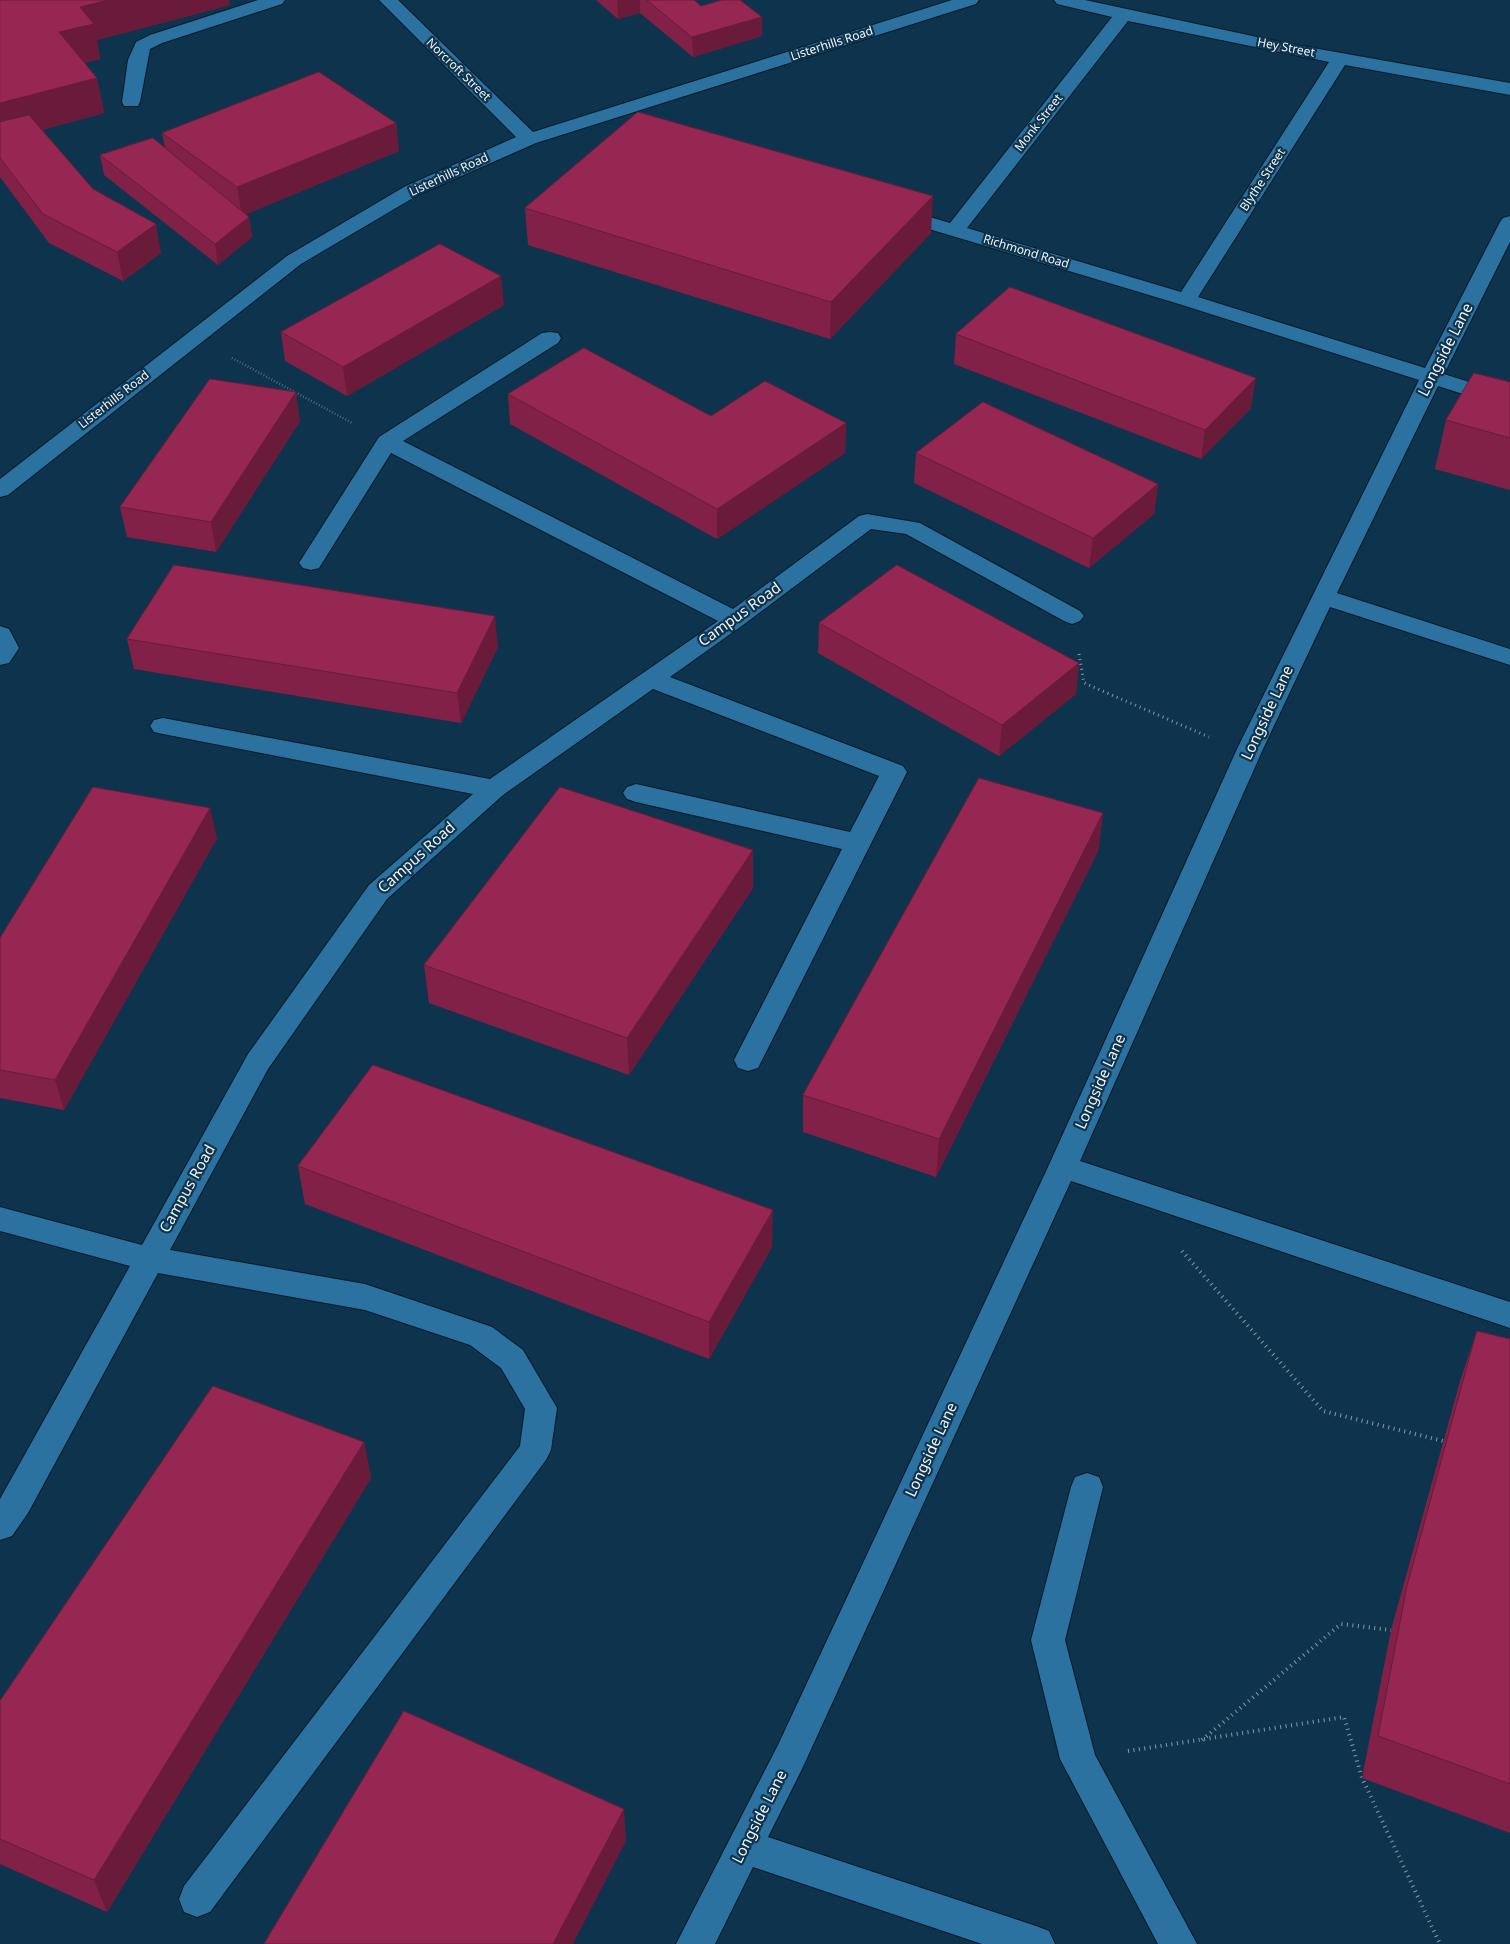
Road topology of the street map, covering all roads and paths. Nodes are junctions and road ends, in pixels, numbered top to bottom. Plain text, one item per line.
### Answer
1 (276, 0) edge
2 (388, 0) edge
3 (1063, 0) edge
4 (958, 2) edge
5 (1123, 15) junction
6 (1340, 59) junction
7 (1510, 89) edge
8 (131, 102) dead end
9 (529, 139) junction
10 (880, 208) edge
11 (1510, 222) edge
12 (954, 231) junction
13 (1186, 300) junction
14 (550, 338) dead end
15 (191, 340) junction
16 (1431, 379) junction
17 (1510, 402) edge
18 (387, 442) junction
19 (2, 484) edge
20 (311, 563) dead end
21 (1323, 597) junction
22 (1072, 616) dead end
23 (735, 620) junction
24 (0, 634) edge
25 (0, 657) edge
26 (1510, 657) edge
27 (652, 679) junction
28 (1084, 683) dead end
29 (163, 726) dead end
30 (1216, 739) dead end
31 (494, 789) junction
32 (636, 793) dead end
33 (858, 843) junction
34 (748, 1060) dead end
35 (1063, 1167) junction
36 (0, 1219) edge
37 (1176, 1244) dead end
38 (149, 1259) junction
39 (1510, 1315) edge
40 (1443, 1441) dead end
41 (1087, 1487) dead end
42 (0, 1526) edge
43 (1391, 1630) dead end
44 (1202, 1740) junction
45 (1078, 1759) junction
46 (746, 1846) junction
47 (197, 1899) dead end
48 (695, 1944) edge
49 (1036, 1944) edge
50 (1178, 1944) edge
51 (1440, 1944) edge

1 - 8 street
2 - 9 street, Norcroft Street
3 - 5 street, Hey Street
4 - 9 street, Listerhills Road
5 - 6 street, Hey Street
5 - 12 street, Monk Street
6 - 7 street, Hey Street
6 - 13 street, Blythe Street
9 - 15 street, Listerhills Road
10 - 12 street, Richmond Road
11 - 16 street, Longside Lane
12 - 13 street, Richmond Road
13 - 16 street, Richmond Road
14 - 18 street
15 - 18 path
15 - 19 street, Listerhills Road
16 - 17 street, Richmond Road
16 - 21 street, Longside Lane
18 - 20 street
18 - 23 street
21 - 26 street
21 - 35 street, Longside Lane
22 - 23 street, Campus Road
23 - 27 street, Campus Road
24 - 25 street
27 - 31 street, Campus Road
27 - 33 street
28 - 30 path
29 - 31 street
31 - 38 street, Campus Road
32 - 33 street
33 - 34 street
35 - 39 street
35 - 46 street, Longside Lane
36 - 38 street
37 - 40 path
38 - 42 street, Campus Road
38 - 47 street
41 - 45 street
43 - 44 path
44 - 45 path
44 - 51 path
45 - 50 street
46 - 48 street, Longside Lane
46 - 49 street

